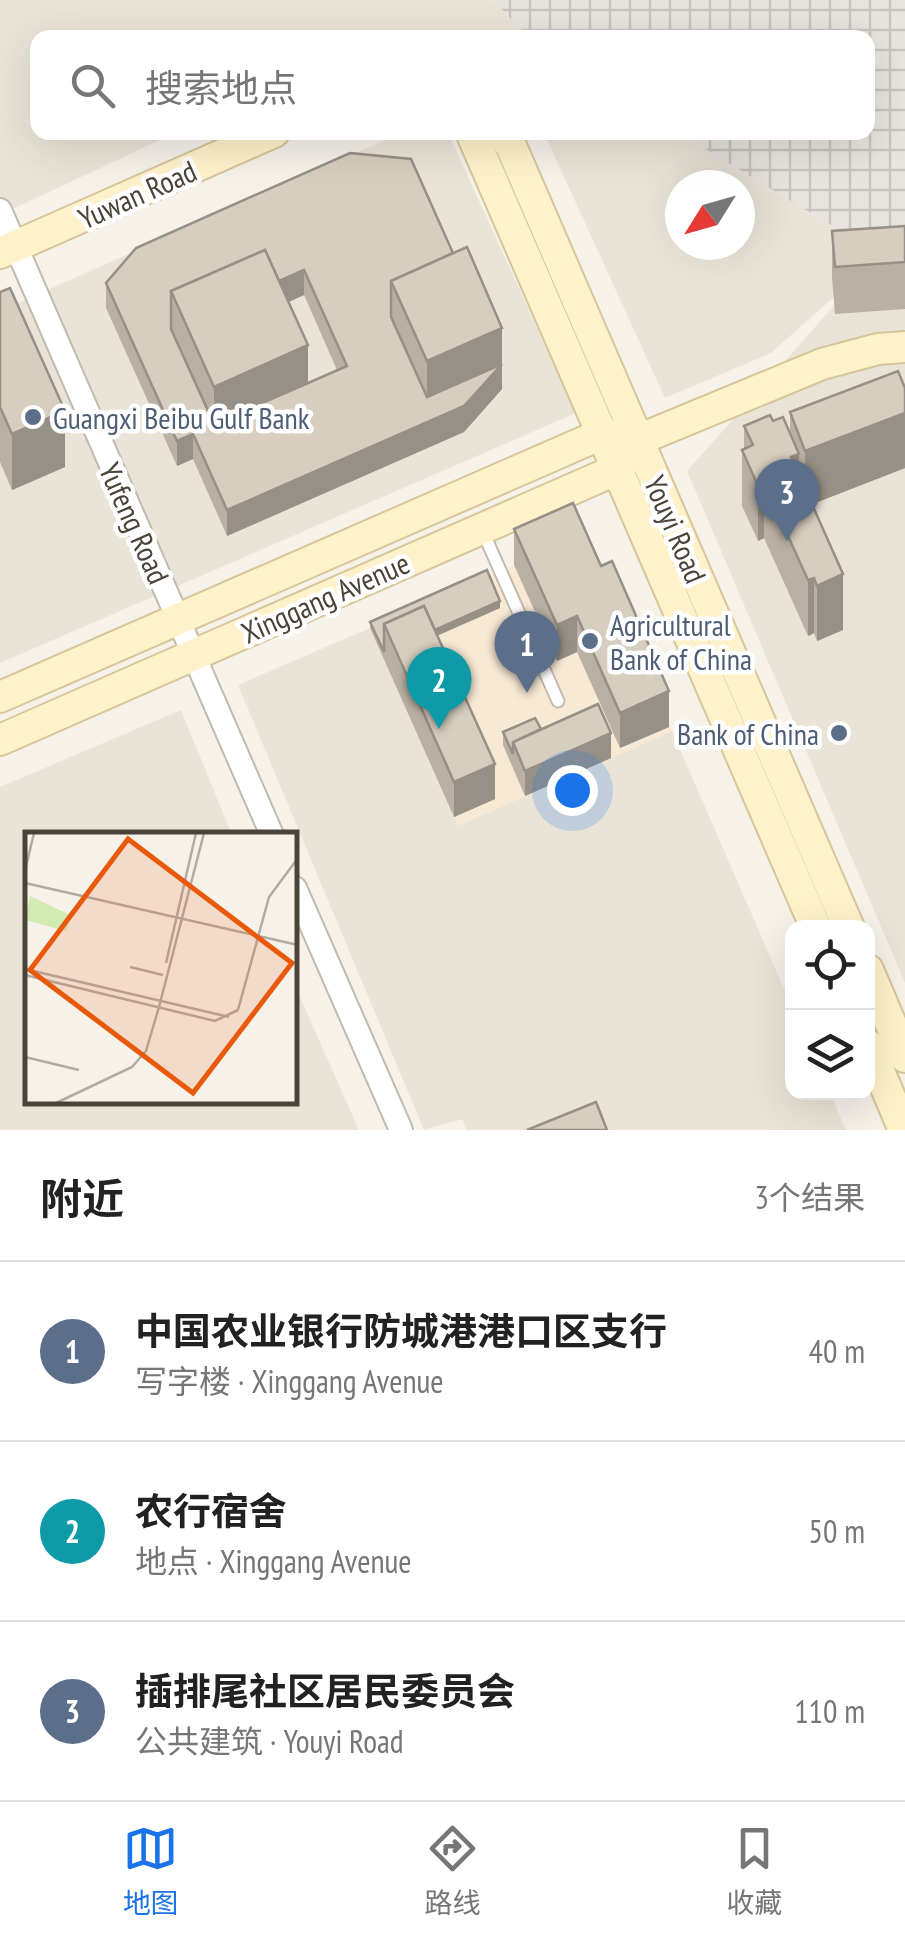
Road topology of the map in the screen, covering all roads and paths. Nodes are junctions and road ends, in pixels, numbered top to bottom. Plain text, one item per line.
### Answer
1 (256, 140) edge
2 (474, 140) edge
3 (507, 140) edge
4 (0, 210) edge
5 (8, 251) edge
6 (905, 347) edge
7 (602, 434) junction
8 (638, 440) junction
9 (618, 469) junction
10 (482, 528) junction
11 (178, 619) junction
12 (193, 655) junction
13 (0, 697) edge
14 (558, 701) dead end
15 (0, 740) edge
16 (271, 832) edge
17 (298, 895) edge
18 (813, 920) edge
19 (846, 920) edge
20 (875, 986) edge
21 (905, 1056) edge
22 (875, 1062) edge
23 (401, 1130) edge
24 (904, 1130) edge

1 - 5 street, Yuwan Road
2 - 7 street, Youyi Road
3 - 8 street, Youyi Road
4 - 5 street, Yufeng Road
5 - 11 street, Yufeng Road
6 - 8 street
7 - 8 street
7 - 9 street, Youyi Road
7 - 11 street, Xinggang Avenue
8 - 9 street
8 - 19 street, Youyi Road
9 - 10 street, Xinggang Avenue
9 - 18 street, Youyi Road
10 - 12 street, Xinggang Avenue
10 - 14 lane
11 - 12 street, Yufeng Road
11 - 13 street, Xinggang Avenue
12 - 15 street, Xinggang Avenue
12 - 16 street, Yufeng Road
17 - 23 street
20 - 21 street
22 - 24 street

